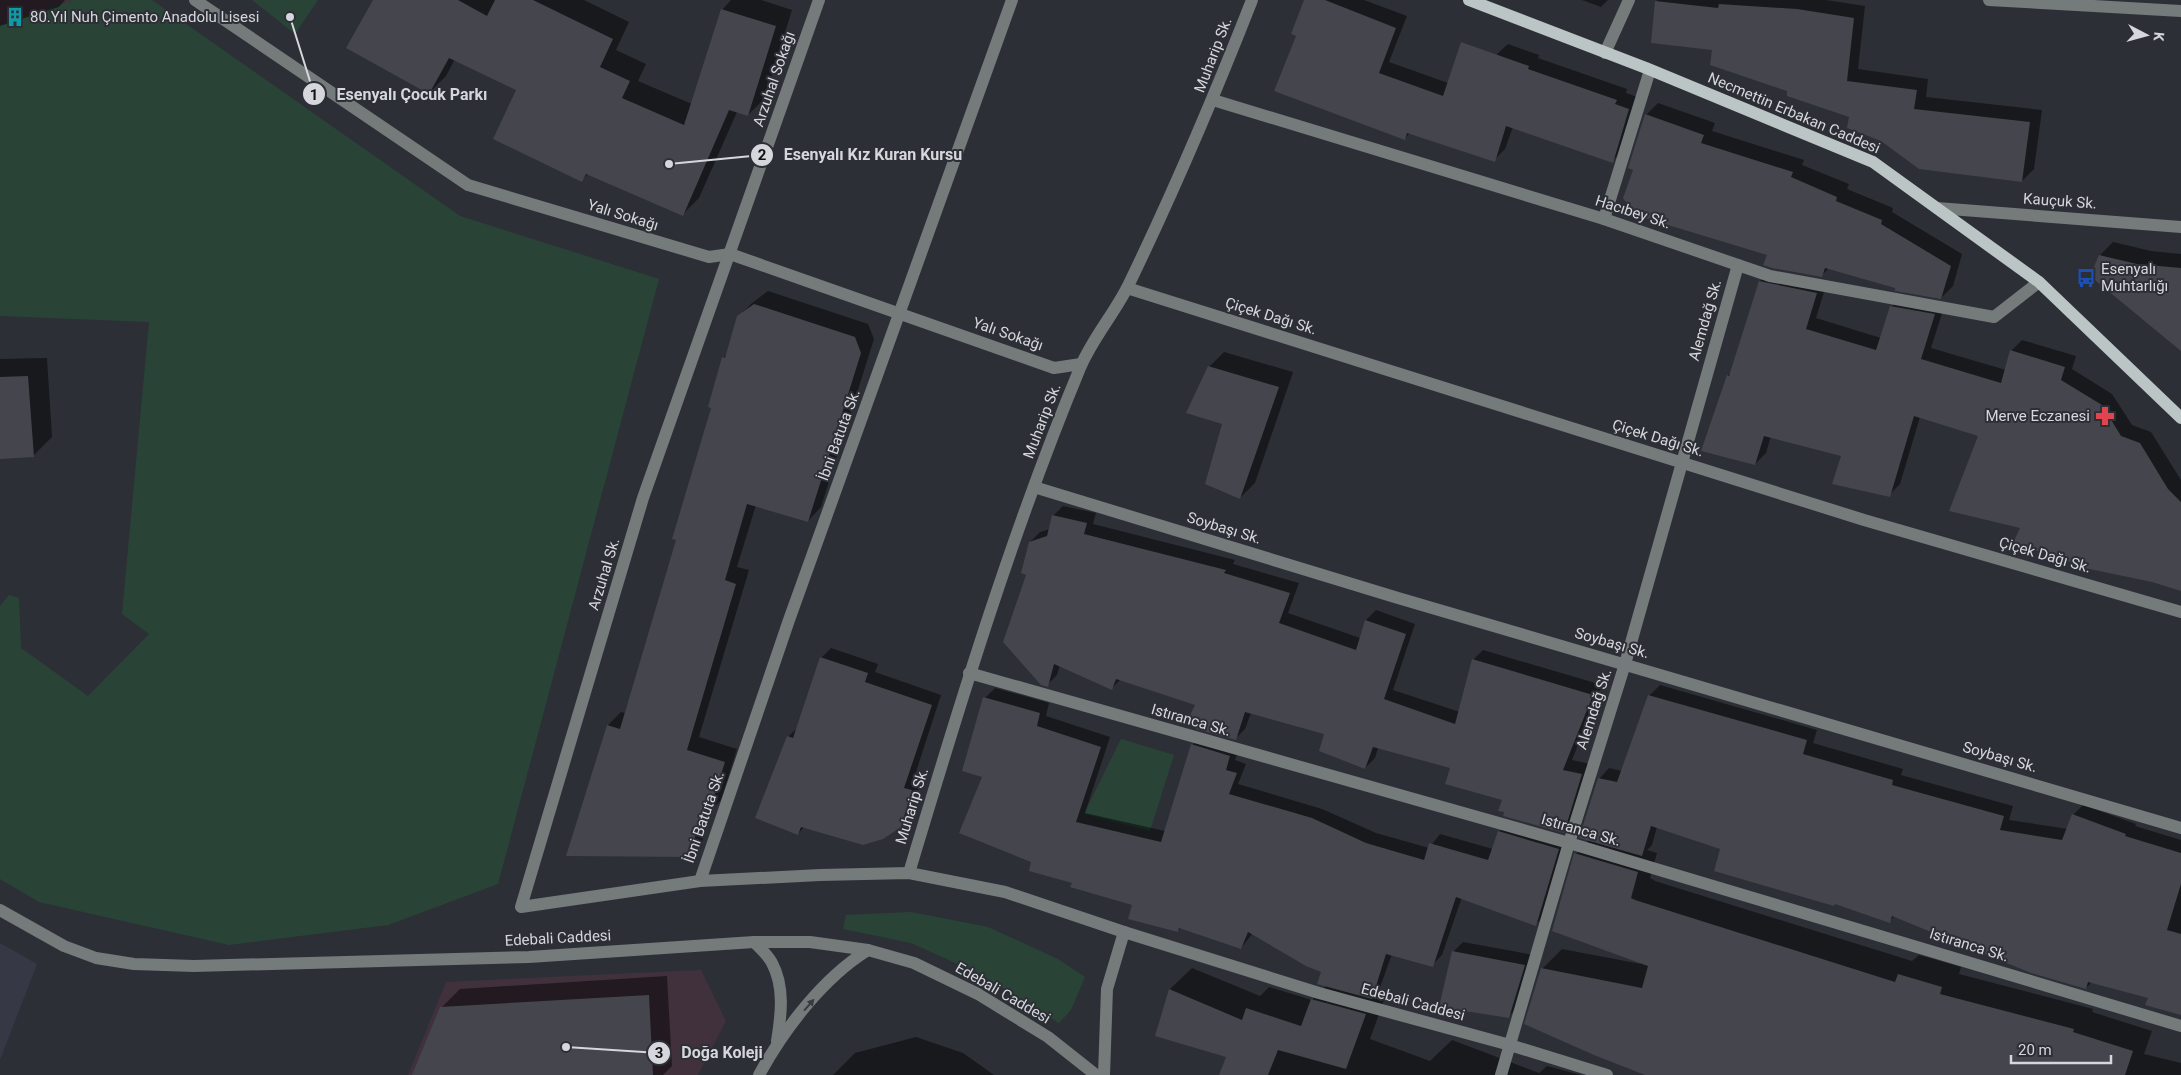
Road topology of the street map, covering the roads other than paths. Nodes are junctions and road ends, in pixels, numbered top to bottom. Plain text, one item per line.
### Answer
1 (195, 0) edge
2 (819, 0) edge
3 (1012, 0) edge
4 (1252, 0) edge
5 (1469, 0) edge
6 (1629, 0) edge
7 (1989, 0) edge
8 (1484, 3) edge
9 (2181, 11) edge
10 (1605, 53) junction
11 (1650, 70) junction
12 (1213, 100) junction
13 (1937, 208) junction
14 (1604, 220) junction
15 (2181, 227) edge
16 (730, 254) junction
17 (1738, 265) junction
18 (2039, 282) junction
19 (1127, 288) junction
20 (900, 314) junction
21 (1081, 364) junction
22 (2181, 418) edge
23 (1681, 462) junction
24 (1034, 487) junction
25 (2181, 612) edge
26 (1626, 664) junction
27 (969, 673) junction
28 (2181, 828) edge
29 (1569, 844) junction
30 (909, 873) junction
31 (700, 882) junction
32 (522, 907) joint
33 (0, 910) edge
34 (1124, 932) junction
35 (754, 942) junction
36 (868, 950) junction
37 (2181, 1026) edge
38 (777, 1042) junction
39 (1510, 1045) junction
40 (759, 1075) edge
41 (1096, 1075) edge
42 (1104, 1075) edge
43 (1501, 1075) edge
44 (1607, 1075) edge

1 - 16 street, Yalı Sokağı
2 - 16 street, Arzuhal Sokağı
3 - 20 street, İbni Batuta Sk.
4 - 12 street, Muharip Sk.
5 - 8 main road, Necmettin Erbakan Caddesi
6 - 10 street
7 - 9 street
8 - 10 main road, Necmettin Erbakan Caddesi
10 - 11 main road, Necmettin Erbakan Caddesi
11 - 13 main road, Necmettin Erbakan Caddesi
11 - 14 street
12 - 14 street, Hacıbey Sk.
12 - 19 street, Muharip Sk.
13 - 15 street, Kauçuk Sk.
13 - 18 main road, Necmettin Erbakan Caddesi
14 - 17 street, Hacıbey Sk.
16 - 20 street, Yalı Sokağı
16 - 32 street, Arzuhal Sk.
17 - 18 street, Hacıbey Sk.
17 - 23 street, Alemdağ Sk.
18 - 22 main road, Necmettin Erbakan Caddesi
19 - 21 street, Muharip Sk.
19 - 23 street, Çiçek Dağı Sk.
20 - 21 street, Yalı Sokağı
20 - 31 street, İbni Batuta Sk.
21 - 24 street, Muharip Sk.
23 - 25 street, Çiçek Dağı Sk.
23 - 26 street, Alemdağ Sk.
24 - 26 street, Soybaşı Sk.
24 - 27 street, Muharip Sk.
26 - 28 street, Soybaşı Sk.
26 - 29 street, Alemdağ Sk.
27 - 29 street, Istıranca Sk.
27 - 30 street, Muharip Sk.
29 - 37 street, Istıranca Sk.
29 - 39 street, Alemdağ Sk.
30 - 31 street, Edebali Caddesi
30 - 34 street, Edebali Caddesi
31 - 32 street, Edebali Caddesi
33 - 35 street, Edebali Caddesi
34 - 39 street, Edebali Caddesi
34 - 42 street
35 - 36 street, Edebali Caddesi
35 - 38 street
38 -> 36 street
36 - 41 street, Edebali Caddesi
38 - 40 street
39 - 43 street, Alemdağ Sk.
39 - 44 street, Edebali Caddesi

